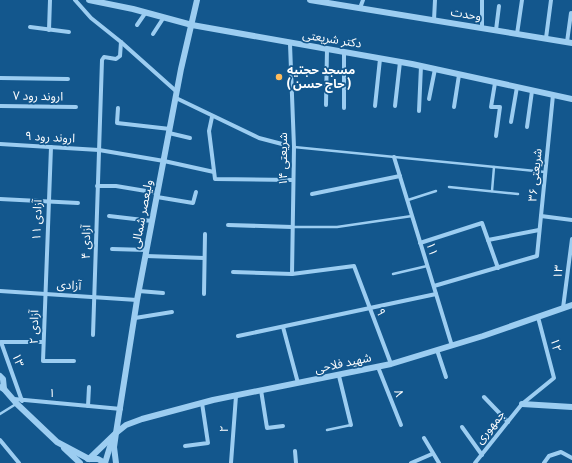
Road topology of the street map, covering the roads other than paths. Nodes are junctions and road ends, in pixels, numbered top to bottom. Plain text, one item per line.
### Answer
1 (50, 0) edge
2 (75, 0) edge
3 (88, 0) edge
4 (92, 0) edge
5 (197, 0) edge
6 (310, 0) edge
7 (363, 0) edge
8 (435, 0) edge
9 (482, 0) edge
10 (522, 0) edge
11 (551, 0) edge
12 (339, 2) edge
13 (500, 6) dead end
14 (360, 8) junction
15 (146, 12) junction
16 (571, 13) dead end
17 (164, 17) junction
18 (434, 20) junction
19 (137, 25) dead end
20 (192, 25) junction
21 (30, 27) dead end
22 (482, 28) junction
23 (49, 30) junction
24 (496, 30) junction
25 (69, 32) dead end
26 (153, 34) dead end
27 (517, 34) junction
28 (546, 38) junction
29 (121, 42) junction
30 (570, 42) edge
31 (290, 44) junction
32 (327, 49) junction
33 (344, 52) junction
34 (380, 59) junction
35 (400, 62) junction
36 (421, 66) junction
37 (435, 69) junction
38 (459, 74) junction
39 (0, 78) edge
40 (68, 79) dead end
41 (495, 83) junction
42 (517, 87) junction
43 (532, 91) junction
44 (176, 95) junction
45 (553, 95) junction
46 (429, 99) dead end
47 (572, 99) edge
48 (326, 105) dead end
49 (0, 106) edge
50 (375, 106) dead end
51 (395, 106) dead end
52 (76, 107) dead end
53 (454, 107) dead end
54 (118, 108) dead end
55 (344, 108) dead end
56 (419, 111) dead end
57 (212, 117) junction
58 (511, 122) dead end
59 (527, 127) dead end
60 (169, 131) junction
61 (496, 136) dead end
62 (190, 138) dead end
63 (0, 144) edge
64 (282, 144) dead end
65 (50, 147) junction
66 (294, 148) junction
67 (99, 150) junction
68 (394, 157) junction
69 (164, 160) junction
70 (494, 167) junction
71 (214, 172) junction
72 (545, 172) junction
73 (400, 176) junction
74 (293, 180) junction
75 (97, 186) junction
76 (449, 187) dead end
77 (436, 191) dead end
78 (492, 191) junction
79 (196, 192) dead end
80 (312, 194) dead end
81 (518, 194) dead end
82 (157, 195) junction
83 (0, 199) edge
84 (407, 200) junction
85 (48, 201) junction
86 (78, 203) dead end
87 (109, 216) dead end
88 (412, 216) junction
89 (541, 216) junction
90 (572, 220) edge
91 (152, 221) junction
92 (228, 225) dead end
93 (292, 227) junction
94 (539, 230) junction
95 (205, 234) dead end
96 (572, 239) edge
97 (488, 240) junction
98 (420, 243) junction
99 (112, 249) dead end
100 (146, 253) junction
101 (204, 258) junction
102 (427, 266) junction
103 (498, 268) junction
104 (233, 272) dead end
105 (292, 274) junction
106 (393, 274) dead end
107 (434, 286) junction
108 (0, 291) edge
109 (139, 291) junction
110 (44, 293) junction
111 (163, 293) dead end
112 (204, 294) dead end
113 (436, 294) junction
114 (95, 297) junction
115 (137, 300) junction
116 (572, 305) edge
117 (369, 308) junction
118 (564, 308) junction
119 (172, 312) dead end
120 (538, 316) junction
121 (135, 318) junction
122 (283, 327) junction
123 (93, 335) dead end
124 (238, 336) dead end
125 (43, 342) junction
126 (1, 343) edge
127 (452, 346) junction
128 (437, 350) junction
129 (74, 361) dead end
130 (391, 364) junction
131 (378, 367) junction
132 (0, 376) edge
133 (340, 376) junction
134 (446, 377) dead end
135 (554, 378) joint
136 (298, 383) junction
137 (89, 387) dead end
138 (2, 388) edge
139 (261, 390) junction
140 (236, 396) junction
141 (484, 397) dead end
142 (17, 401) junction
143 (202, 403) junction
144 (522, 404) junction
145 (88, 406) junction
146 (572, 407) edge
147 (121, 409) junction
148 (0, 414) edge
149 (508, 422) junction
150 (351, 425) joint
151 (400, 425) dead end
152 (283, 426) dead end
153 (462, 427) dead end
154 (327, 430) dead end
155 (116, 433) junction
156 (424, 438) dead end
157 (0, 442) edge
158 (57, 442) junction
159 (185, 446) dead end
160 (295, 451) dead end
161 (432, 454) junction
162 (482, 454) junction
163 (89, 458) junction
164 (572, 458) edge
165 (477, 462) edge
166 (19, 463) edge
167 (82, 463) edge
168 (105, 463) edge
169 (116, 463) edge
170 (231, 463) edge
171 (296, 463) edge
172 (411, 463) edge
173 (439, 463) edge
174 (544, 463) edge

1 - 23 street
2 - 29 street
3 - 4 street, دکتر شریعتی
4 - 15 street, دکتر شریعتی
5 - 20 street, ولیعصر شمالی
6 - 12 street, وحدت
7 - 14 street
8 - 18 street
9 - 22 street
10 - 27 street
11 - 28 street
12 - 14 street, وحدت
13 - 24 street
14 - 18 street, وحدت
15 - 17 street, دکتر شریعتی
15 - 19 street
16 - 30 street
17 - 20 street, دکتر شریعتی
17 - 26 street
18 - 22 street, وحدت
20 - 31 street, دکتر شریعتی
20 - 44 street, ولیعصر شمالی
21 - 23 street
22 - 24 street, وحدت
23 - 25 street
24 - 27 street, وحدت
27 - 28 street, وحدت
28 - 30 street, وحدت
29 - 44 street
29 - 67 street, آزادی ۴
31 - 32 street, دکتر شریعتی
31 - 66 street, شریعتی ۱۴
32 - 33 street, دکتر شریعتی
32 - 48 street
33 - 34 street, دکتر شریعتی
33 - 55 street
34 - 35 street, دکتر شریعتی
34 - 50 street
35 - 36 street, دکتر شریعتی
35 - 51 street
36 - 37 street, دکتر شریعتی
36 - 56 street
37 - 38 street, دکتر شریعتی
37 - 46 street
38 - 41 street, دکتر شریعتی
38 - 53 street
39 - 40 street
41 - 42 street, دکتر شریعتی
41 - 61 street
42 - 43 street, دکتر شریعتی
42 - 58 street
43 - 45 street, دکتر شریعتی
43 - 59 street
44 - 57 street
44 - 60 street, ولیعصر شمالی
45 - 47 street, دکتر شریعتی
45 - 72 street, شریعتی ۳۶
49 - 52 street, اروند رود ۷
54 - 60 street
57 - 64 street
57 - 71 street
60 - 62 street
60 - 69 street, ولیعصر شمالی
63 - 65 street, اروند رود ۹
65 - 67 street, اروند رود ۹
65 - 85 street, آزادی ۱۱
66 - 68 lane
66 - 74 street, شریعتی ۱۴
67 - 69 street, اروند رود ۹
67 - 75 street, آزادی ۴
68 - 70 lane
68 - 73 street, ۱۱
69 - 71 street, اروند رود ۹
69 - 82 street, ولیعصر شمالی
70 - 72 lane
70 - 78 lane
71 - 74 street, اروند رود ۹
72 - 89 street, شریعتی ۳۶
73 - 80 street
73 - 84 street, ۱۱
74 - 93 street, شریعتی ۱۴
75 - 82 street
75 - 114 street, آزادی ۴
76 - 78 lane
77 - 84 lane
78 - 81 lane
79 - 82 street
82 - 91 street, ولیعصر شمالی
83 - 85 street
84 - 88 street, ۱۱
85 - 86 street
85 - 110 street, آزادی ۱۱
87 - 91 street
88 - 93 lane
88 - 98 street, ۱۱
89 - 90 street
89 - 94 street, شریعتی ۳۶
91 - 100 street, ولیعصر شمالی
92 - 93 street
93 - 105 street, شریعتی ۱۴
94 - 97 street
94 - 103 street, شریعتی ۳۶
95 - 101 street
96 - 118 street, ۱۳
97 - 98 street
97 - 103 street
98 - 102 street, ۱۱
99 - 100 street
100 - 101 street
100 - 109 street, ولیعصر شمالی
101 - 112 street
102 - 106 lane
102 - 107 street, ۱۱
103 - 107 street
104 - 105 street
105 - 117 street, ۹
107 - 113 street, ۱۱
108 - 110 street, آزادی
109 - 111 street
109 - 115 street, ولیعصر شمالی
110 - 114 street, آزادی
110 - 125 street, آزادی ۲
113 - 117 street
113 - 127 street, ۱۱
114 - 115 street, آزادی
114 - 123 street, آزادی ۴
115 - 121 street, ولیعصر شمالی
116 - 118 street, شهید فلاحی
117 - 122 street
117 - 130 street, ۹
118 - 120 street, شهید فلاحی
119 - 121 street
120 - 127 street, شهید فلاحی
120 - 135 street, ۱۲
121 - 147 street, ولیعصر شمالی
122 - 124 street
122 - 136 street
125 - 126 street, ۱۳
125 - 129 street, آزادی ۲
126 - 142 street, ۱۳
127 - 128 street, شهید فلاحی
128 - 130 street, شهید فلاحی
128 - 134 street
130 - 131 street, شهید فلاحی
131 - 133 street, شهید فلاحی
131 - 151 street, ۸
132 - 138 street
133 - 136 street, شهید فلاحی
133 - 150 street
135 - 144 street, جمهوری
136 - 139 street, شهید فلاحی
137 - 145 street
138 - 142 street
139 - 140 street, شهید فلاحی
139 - 152 street
140 - 143 street, شهید فلاحی
140 - 170 street, ۲
141 - 149 street
142 - 145 street, ۱
142 - 148 lane
142 - 158 street
143 - 155 street, شهید فلاحی
143 - 159 street
144 - 146 street
144 - 149 street, جمهوری
145 - 147 street, ۱
147 - 155 street, ولیعصر شمالی
149 - 162 street, جمهوری
150 - 154 lane
153 - 162 street
155 - 163 street, شهید فلاحی
155 - 168 street
155 - 169 street
156 - 161 street
157 - 166 street
158 - 163 street
158 - 167 street
160 - 171 street
161 - 172 street
161 - 173 street
162 - 165 street, جمهوری
163 - 167 street, شهید فلاحی
163 - 168 street
164 - 174 street

